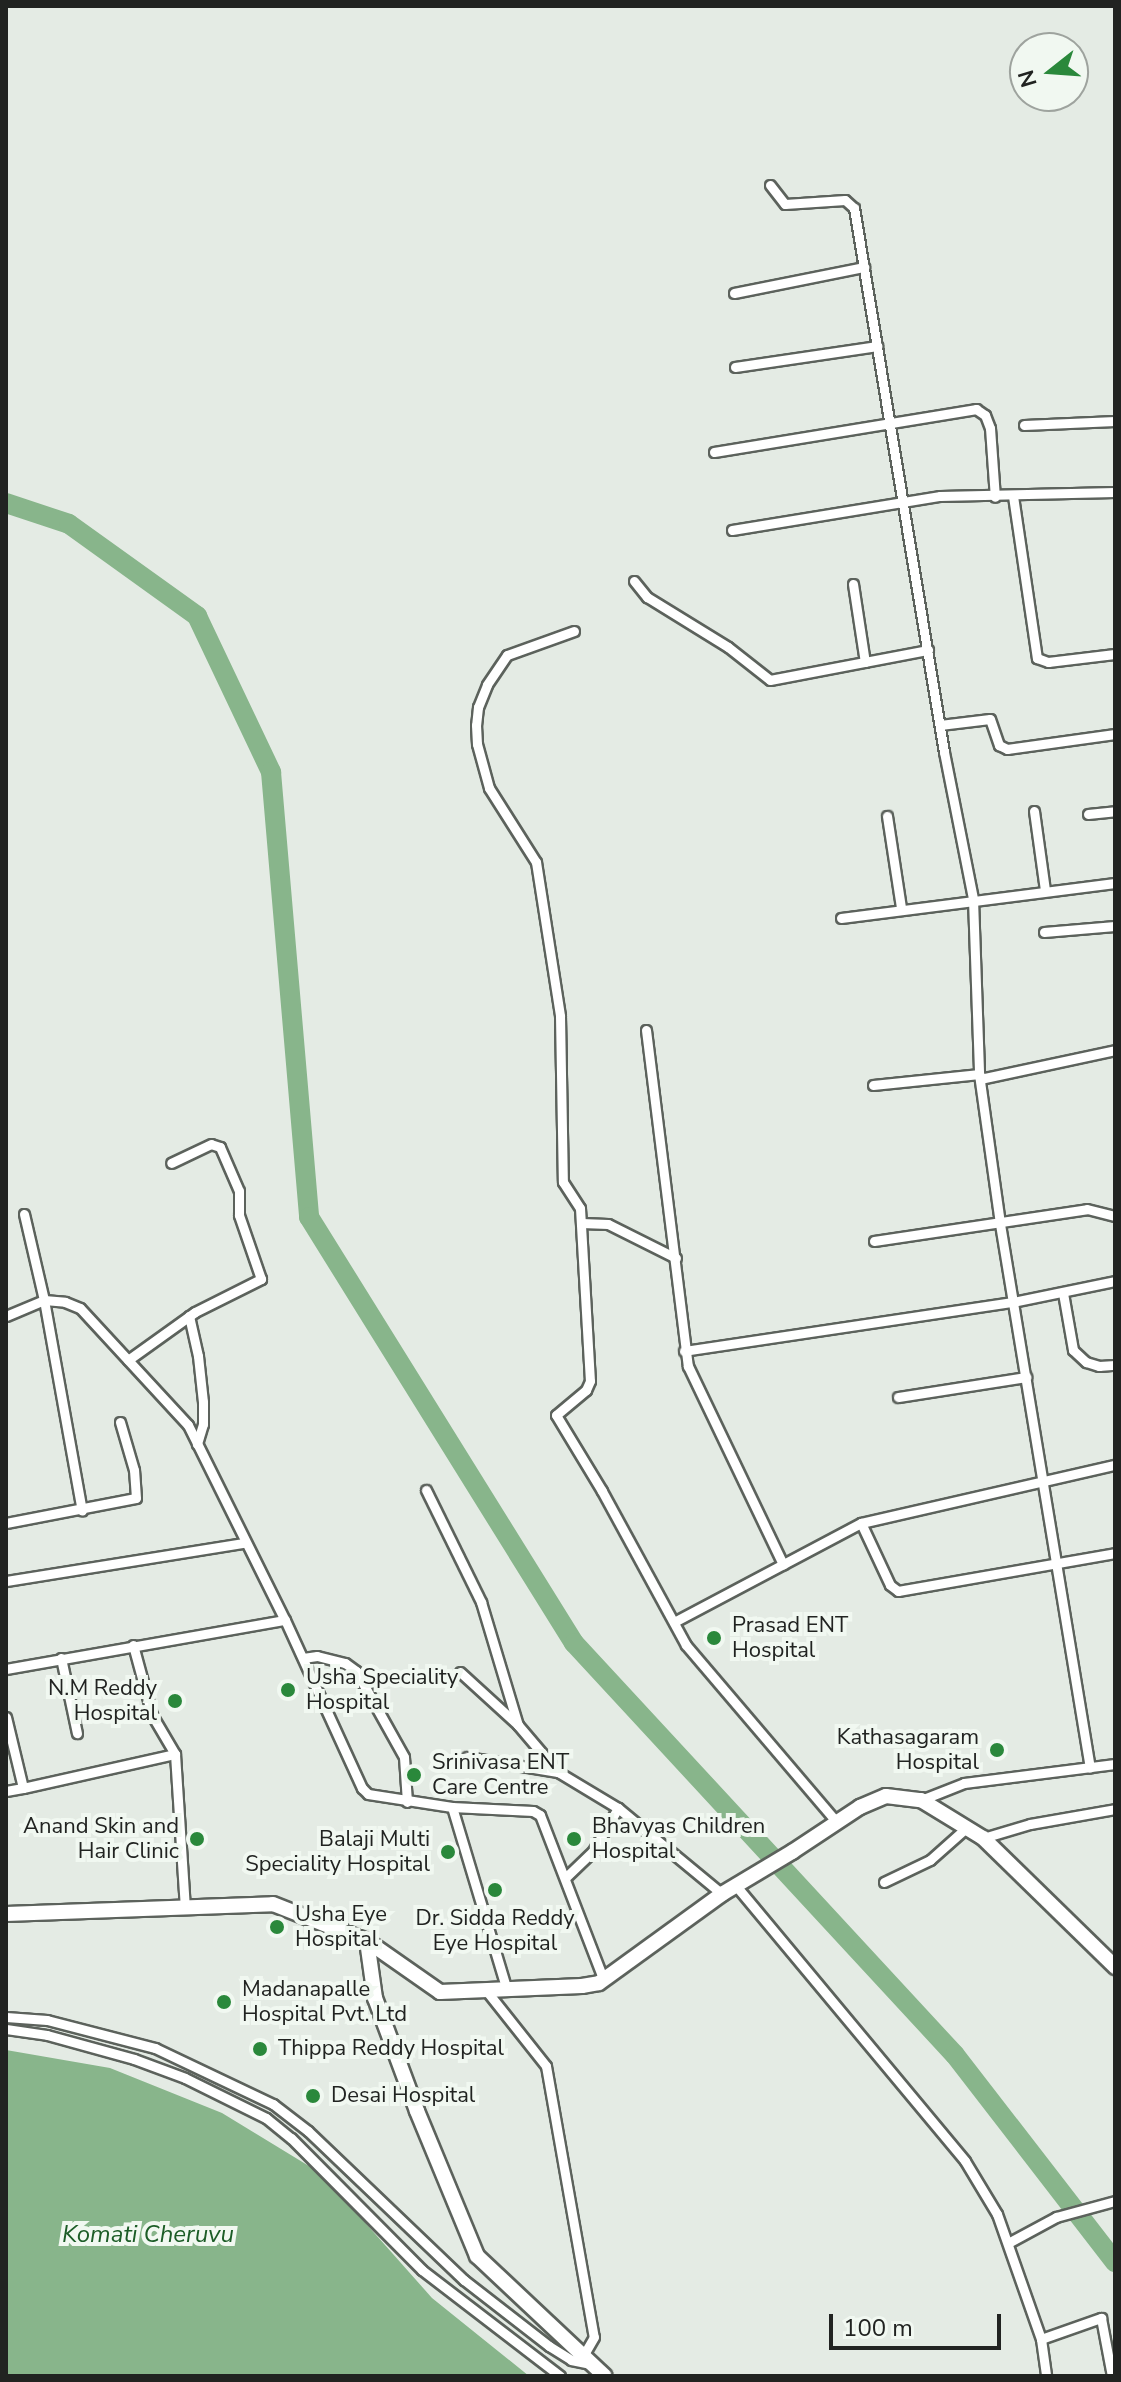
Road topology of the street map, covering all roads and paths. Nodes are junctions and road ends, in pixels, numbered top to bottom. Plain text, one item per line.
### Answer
1 (770, 185) dead end
2 (864, 267) junction
3 (734, 293) dead end
4 (877, 346) junction
5 (735, 367) dead end
6 (1115, 421) edge
7 (891, 423) junction
8 (1024, 425) dead end
9 (714, 452) dead end
10 (1115, 492) edge
11 (1013, 496) junction
12 (995, 497) junction
13 (904, 501) junction
14 (732, 530) dead end
15 (634, 581) dead end
16 (853, 584) dead end
17 (574, 631) dead end
18 (928, 650) junction
19 (1115, 654) edge
20 (865, 662) junction
21 (940, 725) junction
22 (1115, 734) edge
23 (1034, 811) dead end
24 (1115, 811) edge
25 (1088, 814) dead end
26 (887, 816) dead end
27 (1115, 883) edge
28 (1045, 890) junction
29 (973, 899) junction
30 (901, 908) junction
31 (841, 918) dead end
32 (1115, 926) edge
33 (1044, 932) dead end
34 (646, 1030) dead end
35 (1115, 1050) edge
36 (979, 1076) junction
37 (873, 1085) dead end
38 (171, 1163) dead end
39 (24, 1214) dead end
40 (1115, 1216) edge
41 (581, 1223) junction
42 (1000, 1224) junction
43 (874, 1241) dead end
44 (676, 1258) junction
45 (1115, 1281) edge
46 (1063, 1293) junction
47 (44, 1300) junction
48 (1013, 1302) junction
49 (6, 1316) edge
50 (189, 1316) junction
51 (684, 1351) junction
52 (128, 1360) junction
53 (1115, 1365) edge
54 (1026, 1377) junction
55 (898, 1397) dead end
56 (120, 1422) dead end
57 (197, 1444) junction
58 (1115, 1465) edge
59 (1044, 1481) junction
60 (426, 1490) dead end
61 (82, 1511) junction
62 (6, 1523) edge
63 (861, 1523) junction
64 (244, 1543) junction
65 (1115, 1553) edge
66 (1057, 1562) junction
67 (783, 1564) junction
68 (6, 1581) edge
69 (285, 1620) junction
70 (674, 1622) junction
71 (133, 1645) junction
72 (61, 1658) junction
73 (303, 1658) junction
74 (6, 1669) edge
75 (460, 1672) dead end
76 (6, 1717) edge
77 (518, 1725) junction
78 (77, 1733) dead end
79 (175, 1754) junction
80 (467, 1757) dead end
81 (1115, 1764) edge
82 (1090, 1768) junction
83 (558, 1772) junction
84 (23, 1788) junction
85 (6, 1791) edge
86 (921, 1800) junction
87 (407, 1802) junction
88 (452, 1807) junction
89 (618, 1808) junction
90 (1115, 1809) edge
91 (836, 1821) junction
92 (966, 1828) junction
93 (983, 1838) junction
94 (565, 1878) junction
95 (884, 1882) dead end
96 (739, 1886) junction
97 (722, 1894) junction
98 (185, 1908) junction
99 (7, 1915) edge
100 (367, 1941) junction
101 (1115, 1967) edge
102 (603, 1978) junction
103 (485, 1989) junction
104 (507, 1990) junction
105 (6, 2017) edge
106 (6, 2029) edge
107 (1115, 2201) edge
108 (1008, 2243) junction
109 (1041, 2339) junction
110 (588, 2360) junction
111 (560, 2376) edge
112 (605, 2376) edge
113 (1046, 2376) edge
114 (1112, 2376) edge

1 - 2 street
2 - 3 street
2 - 4 street
4 - 5 street
4 - 7 street
6 - 8 street
7 - 9 street
7 - 12 street
7 - 13 street
10 - 11 street
11 - 12 street
11 - 19 street
12 - 13 street
13 - 14 street
13 - 18 street
15 - 20 street
16 - 20 street
17 - 41 street
18 - 20 street
18 - 21 street
21 - 22 street
21 - 29 street
23 - 28 street
24 - 25 street
26 - 30 street
27 - 28 street
28 - 29 street
29 - 30 street
29 - 36 street
30 - 31 street
32 - 33 street
34 - 44 street
35 - 36 street
36 - 37 street
36 - 42 street
38 - 50 street
39 - 47 street
40 - 42 street
41 - 44 street
41 - 70 street
42 - 43 street
42 - 48 street
44 - 51 street
45 - 46 street
46 - 48 street
46 - 53 street
47 - 49 street
47 - 52 street
47 - 61 street
48 - 51 street
48 - 54 street
50 - 52 street
50 - 57 street
51 - 67 street
52 - 57 street
54 - 55 street
54 - 59 street
56 - 61 street
57 - 64 street
58 - 59 street
59 - 63 street
59 - 66 street
60 - 77 street
61 - 62 street
63 - 66 street
63 - 67 street
64 - 68 street
64 - 69 street
65 - 66 street
66 - 82 street
67 - 70 street
69 - 71 street
69 - 73 street
70 - 91 street
71 - 72 street
71 - 79 street
72 - 74 street
72 - 78 street
73 - 87 street
73 - 87 street
75 - 77 street
76 - 84 street
77 - 83 street
79 - 84 street
79 - 98 street
80 - 83 street
81 - 82 street
82 - 86 street
83 - 89 street
84 - 85 street
86 - 91 street
86 - 92 street
87 - 88 street
88 - 94 street
88 - 104 street
89 - 94 street
89 - 97 street
90 - 93 street
91 - 96 street
92 - 93 street
92 - 95 street
93 - 101 street
94 - 102 street
96 - 97 street
96 - 108 street
97 - 102 street
98 - 99 street
98 - 100 street
100 - 103 street
100 - 110 street
102 - 104 street
103 - 104 street
103 - 110 street
105 - 110 street
106 - 111 street
107 - 108 street
108 - 109 street
109 - 113 street
109 - 114 street
110 - 112 street

